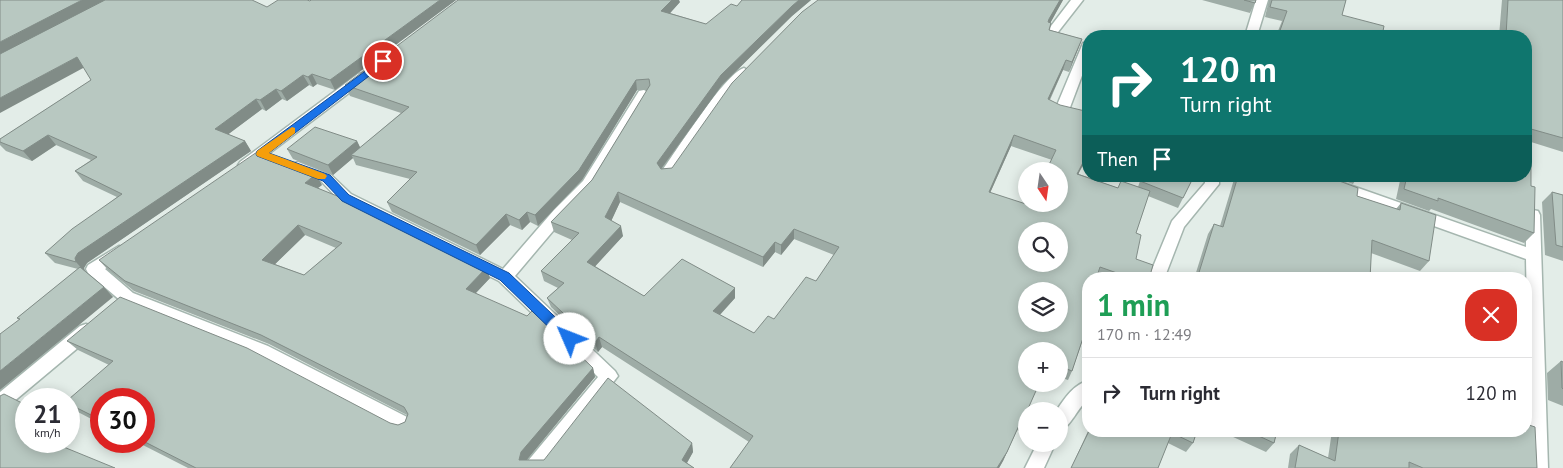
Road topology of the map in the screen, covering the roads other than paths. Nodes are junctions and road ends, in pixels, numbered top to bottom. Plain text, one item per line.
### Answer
1 (1077, 0) edge
2 (1262, 0) edge
3 (1054, 30) edge
4 (1253, 30) edge
5 (1082, 57) edge
6 (755, 61) edge
7 (375, 67) edge
8 (644, 94) edge
9 (1062, 110) edge
10 (261, 154) junction
11 (237, 171) edge
12 (667, 174) edge
13 (1212, 182) edge
14 (1325, 182) edge
15 (1533, 200) edge
16 (133, 243) edge
17 (1534, 256) junction
18 (1159, 272) edge
19 (505, 277) junction
20 (127, 297) junction
21 (112, 309) edge
22 (97, 322) edge
23 (1082, 393) edge
24 (0, 403) edge
25 (1068, 409) edge
26 (403, 424) edge
27 (1042, 452) edge
28 (534, 468) edge
29 (1034, 468) edge
30 (1539, 468) edge

1 - 3 street
2 - 4 street
5 - 9 street
6 - 12 street
7 - 10 street
8 - 19 street
10 - 11 street
10 - 19 street
13 - 18 street
14 - 17 street
15 - 17 street
16 - 20 street
17 - 30 street
19 - 28 street
20 - 21 street
20 - 26 street
22 - 24 street
23 - 25 street
27 - 29 street

